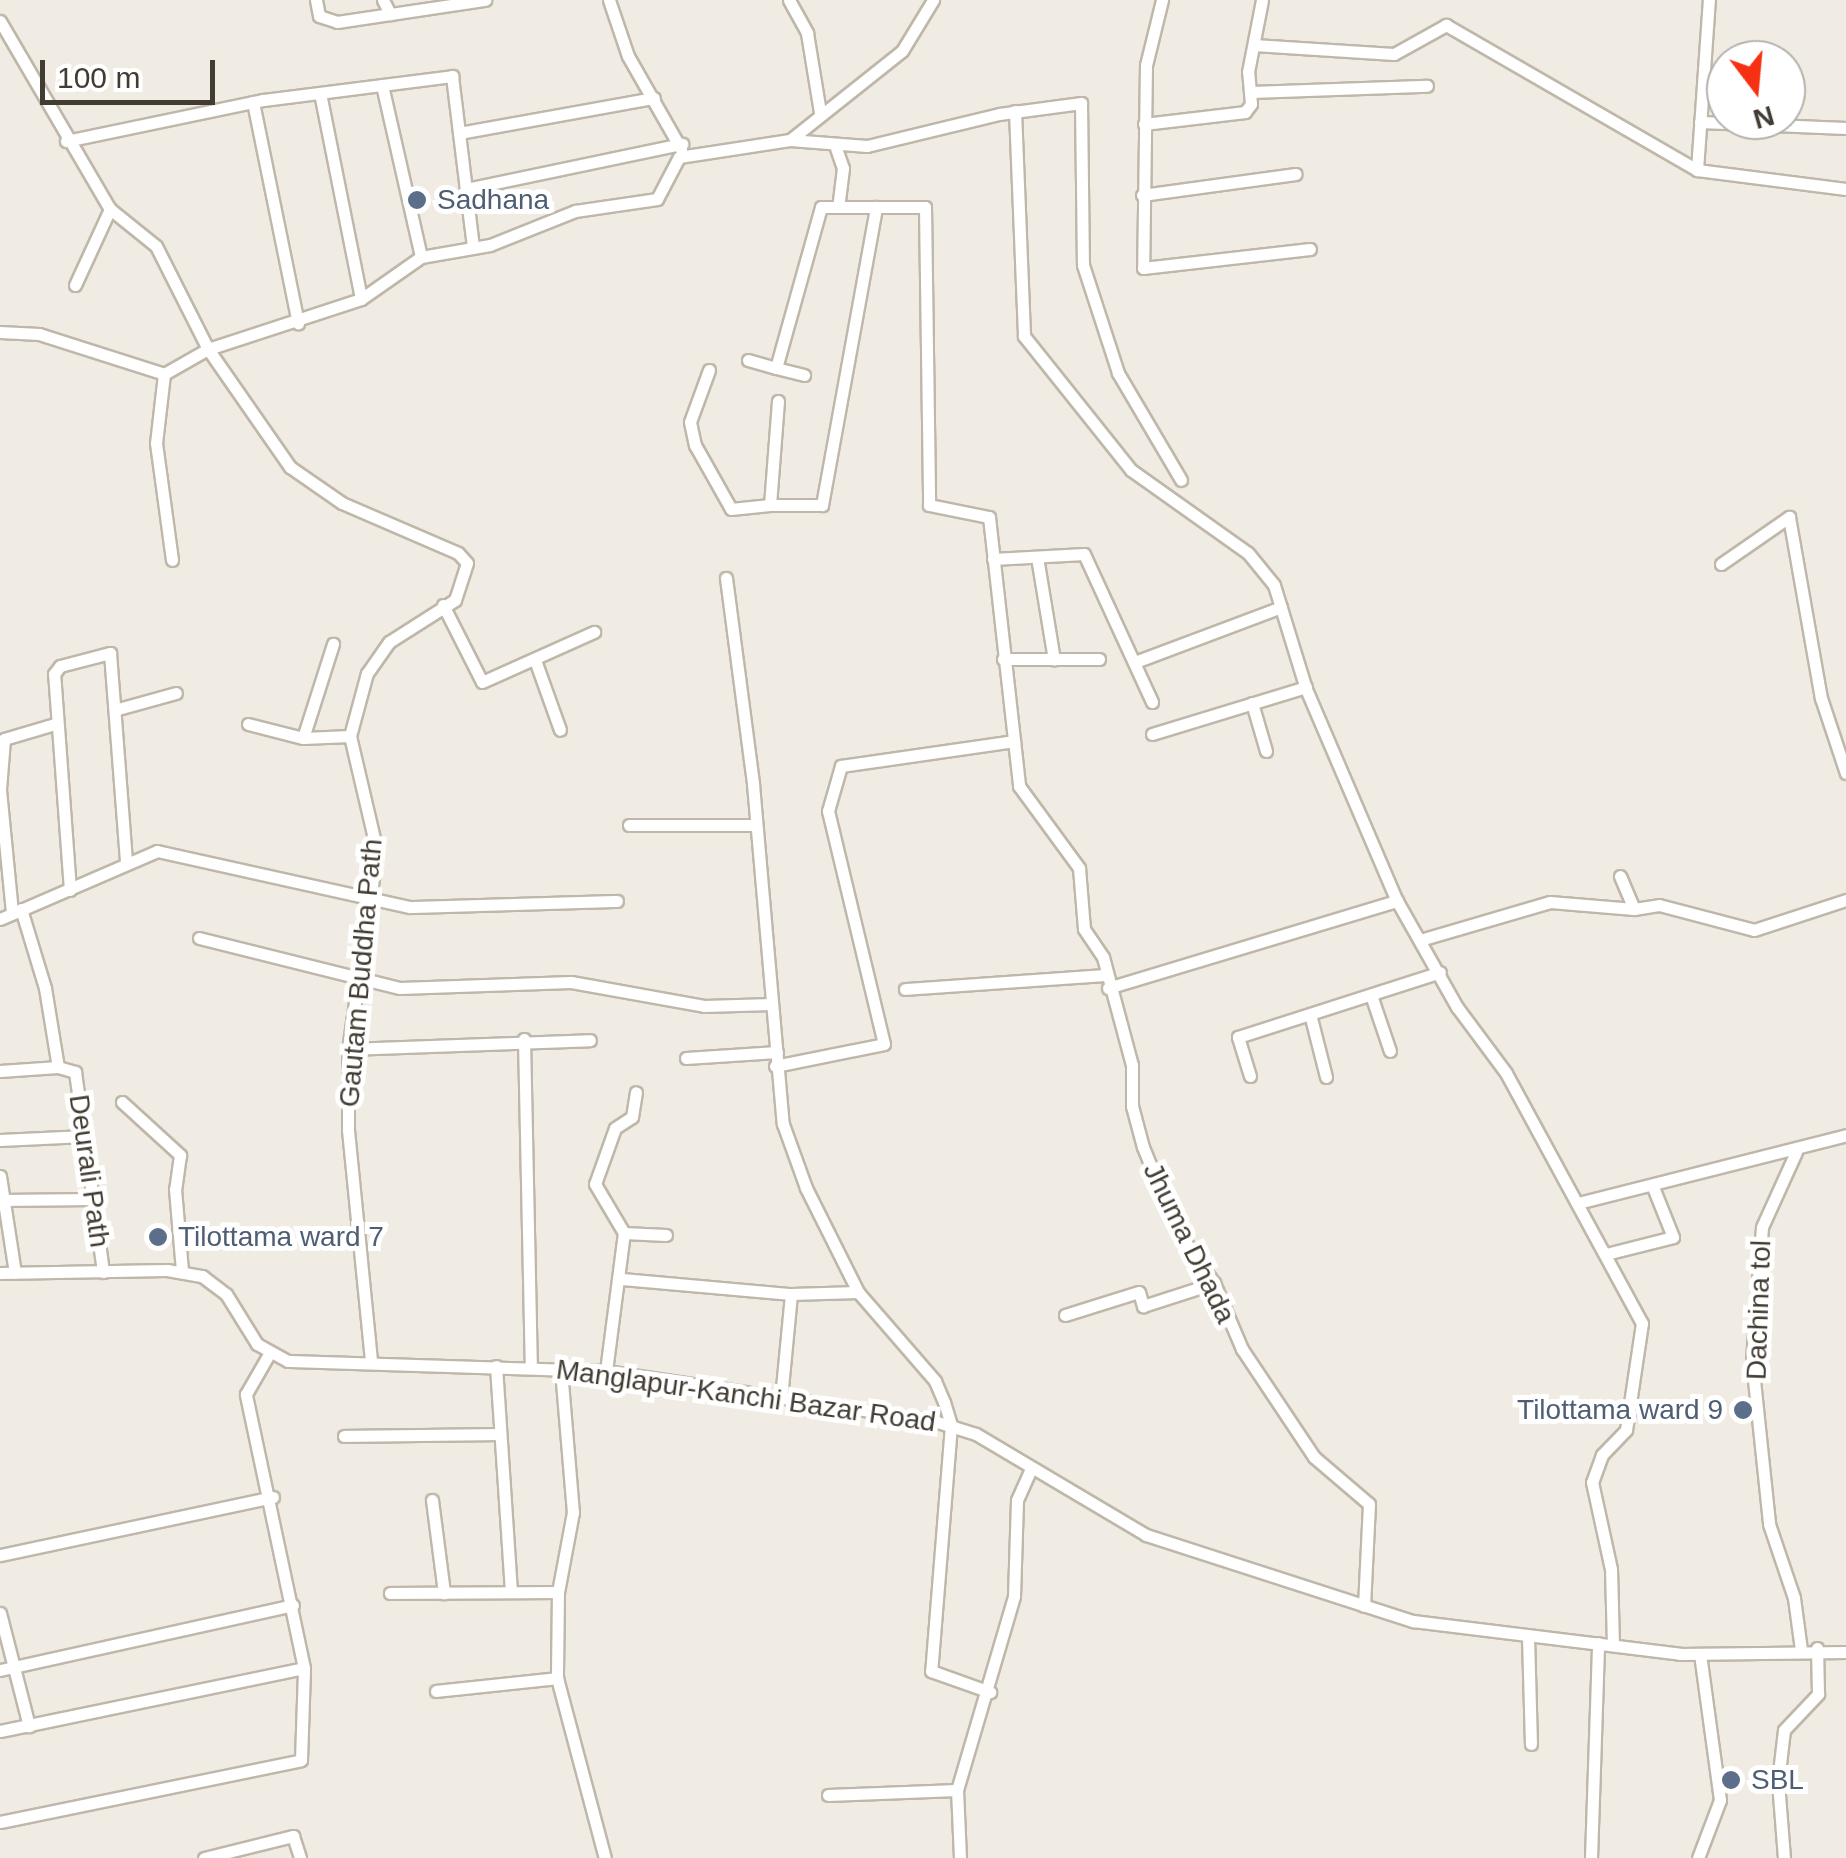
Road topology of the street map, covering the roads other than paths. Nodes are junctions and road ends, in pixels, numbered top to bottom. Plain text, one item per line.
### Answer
1 (316, 0) edge
2 (384, 0) edge
3 (485, 0) edge
4 (608, 0) edge
5 (789, 0) edge
6 (932, 0) edge
7 (1162, 0) edge
8 (1262, 0) edge
9 (1708, 0) edge
10 (468, 1) edge
11 (425, 4) edge
12 (390, 14) junction
13 (0, 21) edge
14 (1254, 45) junction
15 (382, 85) junction
16 (1428, 86) dead end
17 (1251, 92) junction
18 (320, 93) junction
19 (654, 98) junction
20 (253, 102) junction
21 (1014, 111) junction
22 (820, 112) junction
23 (1700, 122) junction
24 (1144, 124) junction
25 (1846, 128) edge
26 (459, 133) junction
27 (790, 140) junction
28 (66, 141) junction
29 (682, 144) junction
30 (836, 148) junction
31 (679, 158) junction
32 (1696, 170) junction
33 (1296, 174) dead end
34 (466, 189) junction
35 (1846, 189) edge
36 (1142, 195) junction
37 (838, 207) junction
38 (876, 207) junction
39 (110, 209) junction
40 (473, 248) junction
41 (1310, 248) dead end
42 (421, 258) junction
43 (75, 285) dead end
44 (361, 299) junction
45 (298, 324) junction
46 (0, 332) edge
47 (208, 348) junction
48 (748, 360) dead end
49 (776, 368) junction
50 (709, 370) dead end
51 (164, 374) junction
52 (804, 375) dead end
53 (778, 401) dead end
54 (1181, 480) dead end
55 (770, 505) junction
56 (1038, 557) junction
57 (993, 559) junction
58 (172, 560) dead end
59 (1721, 564) dead end
60 (726, 578) dead end
61 (442, 605) junction
62 (1281, 607) junction
63 (594, 632) dead end
64 (333, 644) dead end
65 (1003, 659) junction
66 (1099, 659) dead end
67 (535, 660) junction
68 (1054, 660) junction
69 (1134, 662) junction
70 (1306, 687) junction
71 (176, 693) dead end
72 (1152, 702) dead end
73 (1252, 703) junction
74 (118, 709) junction
75 (54, 724) junction
76 (248, 724) dead end
77 (560, 730) dead end
78 (1152, 734) dead end
79 (350, 736) junction
80 (303, 738) junction
81 (1014, 741) junction
82 (1266, 751) dead end
83 (1846, 773) edge
84 (0, 790) edge
85 (630, 825) dead end
86 (754, 825) junction
87 (126, 859) junction
88 (1620, 876) dead end
89 (70, 890) junction
90 (369, 898) junction
91 (1846, 900) edge
92 (617, 901) dead end
93 (1397, 901) junction
94 (1634, 909) junction
95 (11, 914) edge
96 (199, 938) dead end
97 (1420, 940) junction
98 (1440, 972) junction
99 (1108, 981) junction
100 (357, 983) junction
101 (905, 989) dead end
102 (1371, 995) junction
103 (772, 1004) junction
104 (1310, 1014) junction
105 (524, 1039) junction
106 (590, 1040) dead end
107 (348, 1050) junction
108 (1390, 1051) dead end
109 (777, 1052) junction
110 (686, 1058) dead end
111 (774, 1066) junction
112 (58, 1067) junction
113 (0, 1072) edge
114 (1250, 1076) dead end
115 (1326, 1078) dead end
116 (636, 1092) dead end
117 (122, 1102) dead end
118 (1846, 1135) edge
119 (85, 1136) junction
120 (0, 1140) edge
121 (1796, 1152) junction
122 (0, 1176) edge
123 (1653, 1187) junction
124 (95, 1199) junction
125 (2, 1200) edge
126 (1578, 1203) junction
127 (624, 1232) junction
128 (666, 1235) dead end
129 (1606, 1254) junction
130 (103, 1272) junction
131 (182, 1272) junction
132 (15, 1273) junction
133 (0, 1274) edge
134 (622, 1279) junction
135 (1214, 1283) junction
136 (858, 1292) junction
137 (792, 1294) junction
138 (1065, 1315) dead end
139 (269, 1354) junction
140 (371, 1360) junction
141 (496, 1366) junction
142 (531, 1368) junction
143 (561, 1370) junction
144 (606, 1372) junction
145 (781, 1398) junction
146 (951, 1425) junction
147 (497, 1434) junction
148 (344, 1436) dead end
149 (1031, 1469) junction
150 (272, 1496) junction
151 (432, 1500) dead end
152 (0, 1555) edge
153 (511, 1592) junction
154 (558, 1592) junction
155 (390, 1593) dead end
156 (444, 1593) junction
157 (293, 1604) junction
158 (1364, 1606) junction
159 (0, 1612) edge
160 (1528, 1637) junction
161 (1598, 1643) junction
162 (1613, 1645) junction
163 (1816, 1648) junction
164 (1801, 1650) junction
165 (1846, 1652) edge
166 (1700, 1654) junction
167 (304, 1668) junction
168 (6, 1669) edge
169 (557, 1678) junction
170 (436, 1691) dead end
171 (990, 1692) junction
172 (29, 1726) junction
173 (0, 1732) edge
174 (1531, 1744) dead end
175 (958, 1790) junction
176 (828, 1796) dead end
177 (0, 1822) edge
178 (204, 1858) edge
179 (300, 1858) edge
180 (604, 1858) edge
181 (960, 1858) edge
182 (1591, 1858) edge
183 (1698, 1858) edge
184 (1784, 1858) edge

1 - 12 street
2 - 12 street
3 - 10 street
4 - 19 street
5 - 22 street
6 - 22 street
7 - 24 street
8 - 14 street
9 - 23 street
10 - 11 street
11 - 12 street
13 - 28 street
14 - 17 street
14 - 32 street
15 - 18 street
15 - 26 street
15 - 42 street
16 - 17 street
17 - 24 street
18 - 20 street
18 - 44 street
19 - 26 street
19 - 29 street
20 - 28 street
20 - 45 street
21 - 30 street
21 - 54 street
21 - 62 street
22 - 27 street
23 - 25 street
23 - 32 street
24 - 36 street
26 - 34 street
27 - 30 street
27 - 31 street
28 - 39 street
29 - 31 street
29 - 34 street
30 - 37 street
31 - 40 street
32 - 35 street
33 - 36 street
34 - 40 street
36 - 41 street
37 - 38 street
37 - 49 street
38 - 55 street
38 - 57 street, Jhuma Dhada
39 - 43 street
39 - 47 street
40 - 42 street
42 - 44 street
44 - 45 street
45 - 47 street
46 - 51 street
47 - 51 street
47 - 61 street, Gautam Buddha Path
48 - 49 street
49 - 52 street
50 - 55 street
51 - 58 street
53 - 55 street
56 - 57 street
56 - 68 street
56 - 69 street
57 - 65 street, Jhuma Dhada
59 - 83 street
60 - 86 street
61 - 67 street
61 - 79 street, Gautam Buddha Path
62 - 69 street
62 - 70 street
63 - 67 street
64 - 80 street
65 - 68 street
65 - 81 street, Jhuma Dhada
66 - 68 street
67 - 77 street
69 - 72 street
70 - 73 street
70 - 93 street
71 - 74 street
73 - 78 street
73 - 82 street
74 - 75 street
74 - 87 street
75 - 84 street, Deurali Path
75 - 89 street
76 - 80 street
79 - 80 street
79 - 90 street, Gautam Buddha Path
81 - 99 street, Jhuma Dhada
81 - 111 street
84 - 95 street, Deurali Path
85 - 86 street
86 - 103 street
87 - 89 street
87 - 90 street
88 - 94 street
89 - 95 street
90 - 92 street
90 - 100 street, Gautam Buddha Path
91 - 94 street
93 - 97 street
93 - 99 street
94 - 97 street
95 - 112 street, Deurali Path
96 - 100 street
97 - 98 street
98 - 102 street
98 - 126 street
99 - 101 street
99 - 135 street, Jhuma Dhada
100 - 103 street
100 - 107 street, Gautam Buddha Path
102 - 104 street
102 - 108 street
103 - 109 street
104 - 114 street
104 - 115 street
105 - 106 street
105 - 107 street
105 - 142 street
107 - 140 street, Gautam Buddha Path
109 - 110 street
109 - 111 street
111 - 136 street
112 - 113 street
112 - 119 street, Deurali Path
116 - 127 street
117 - 131 street
118 - 121 street
119 - 120 street
119 - 124 street, Deurali Path
121 - 123 street
121 - 164 street, Dachina tol
122 - 125 street
123 - 126 street
123 - 129 street
124 - 125 street
124 - 130 street, Deurali Path
125 - 132 street
126 - 129 street
127 - 128 street
127 - 134 street
129 - 162 street
130 - 131 street
130 - 132 street
131 - 139 street
132 - 133 street
134 - 137 street
134 - 144 street
135 - 138 street
135 - 158 street, Jhuma Dhada
136 - 137 street
136 - 146 street
137 - 145 street
139 - 140 street, Manglapur-Kanchi Bazar Road
139 - 150 street
140 - 141 street, Manglapur-Kanchi Bazar Road
141 - 142 street, Manglapur-Kanchi Bazar Road
141 - 147 street
142 - 143 street, Manglapur-Kanchi Bazar Road
143 - 144 street, Manglapur-Kanchi Bazar Road
143 - 154 street
144 - 145 street, Manglapur-Kanchi Bazar Road
145 - 146 street, Manglapur-Kanchi Bazar Road
146 - 149 street, Manglapur-Kanchi Bazar Road
146 - 171 street
147 - 148 street
147 - 153 street
149 - 158 street, Manglapur-Kanchi Bazar Road
149 - 171 street
150 - 152 street
150 - 157 street
151 - 156 street
153 - 154 street
153 - 156 street
154 - 169 street
155 - 156 street
157 - 167 street
157 - 168 street
158 - 160 street, Manglapur-Kanchi Bazar Road
159 - 168 street
160 - 161 street, Manglapur-Kanchi Bazar Road
160 - 174 street
161 - 162 street, Manglapur-Kanchi Bazar Road
161 - 182 street
162 - 166 street, Manglapur-Kanchi Bazar Road
163 - 164 street, Manglapur-Kanchi Bazar Road
163 - 165 street, Manglapur-Kanchi Bazar Road
163 - 184 street
164 - 166 street, Manglapur-Kanchi Bazar Road
166 - 183 street
167 - 172 street
167 - 177 street
168 - 172 street
169 - 170 street
169 - 180 street
171 - 175 street
172 - 173 street
175 - 176 street
175 - 181 street
178 - 179 street

